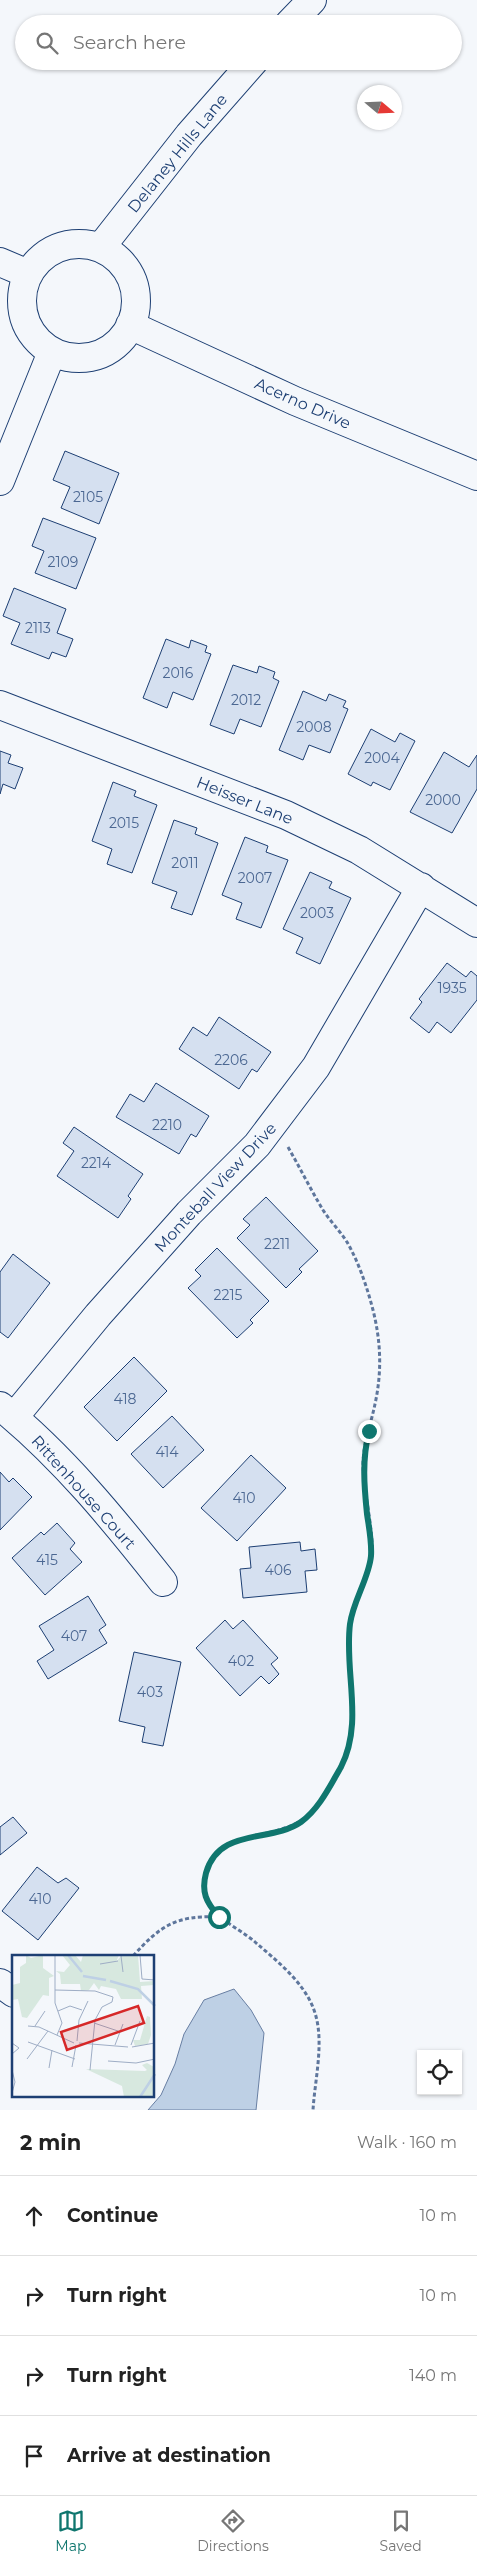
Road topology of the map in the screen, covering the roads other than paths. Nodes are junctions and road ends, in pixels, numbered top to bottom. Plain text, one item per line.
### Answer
1 (312, 0) edge
2 (298, 15) edge
3 (246, 70) edge
4 (101, 247) junction
5 (0, 262) edge
6 (28, 274) junction
7 (130, 325) junction
8 (52, 352) junction
9 (477, 476) edge
10 (0, 481) edge
11 (0, 705) edge
12 (421, 887) junction
13 (477, 923) edge
14 (7, 1411) edge
15 (163, 1582) dead end
16 (0, 1983) edge
17 (12, 1992) edge

1 - 2 street
3 - 4 street, Delaney Hills Lane
4 - 6 street
4 - 7 street
5 - 6 street
6 - 8 street
7 - 8 street
7 - 9 street, Acerno Drive
8 - 10 street
11 - 12 street, Heisser Lane
12 - 13 street, Heisser Lane
12 - 14 street, Monteball View Drive
14 - 15 street, Rittenhouse Court
16 - 17 street

